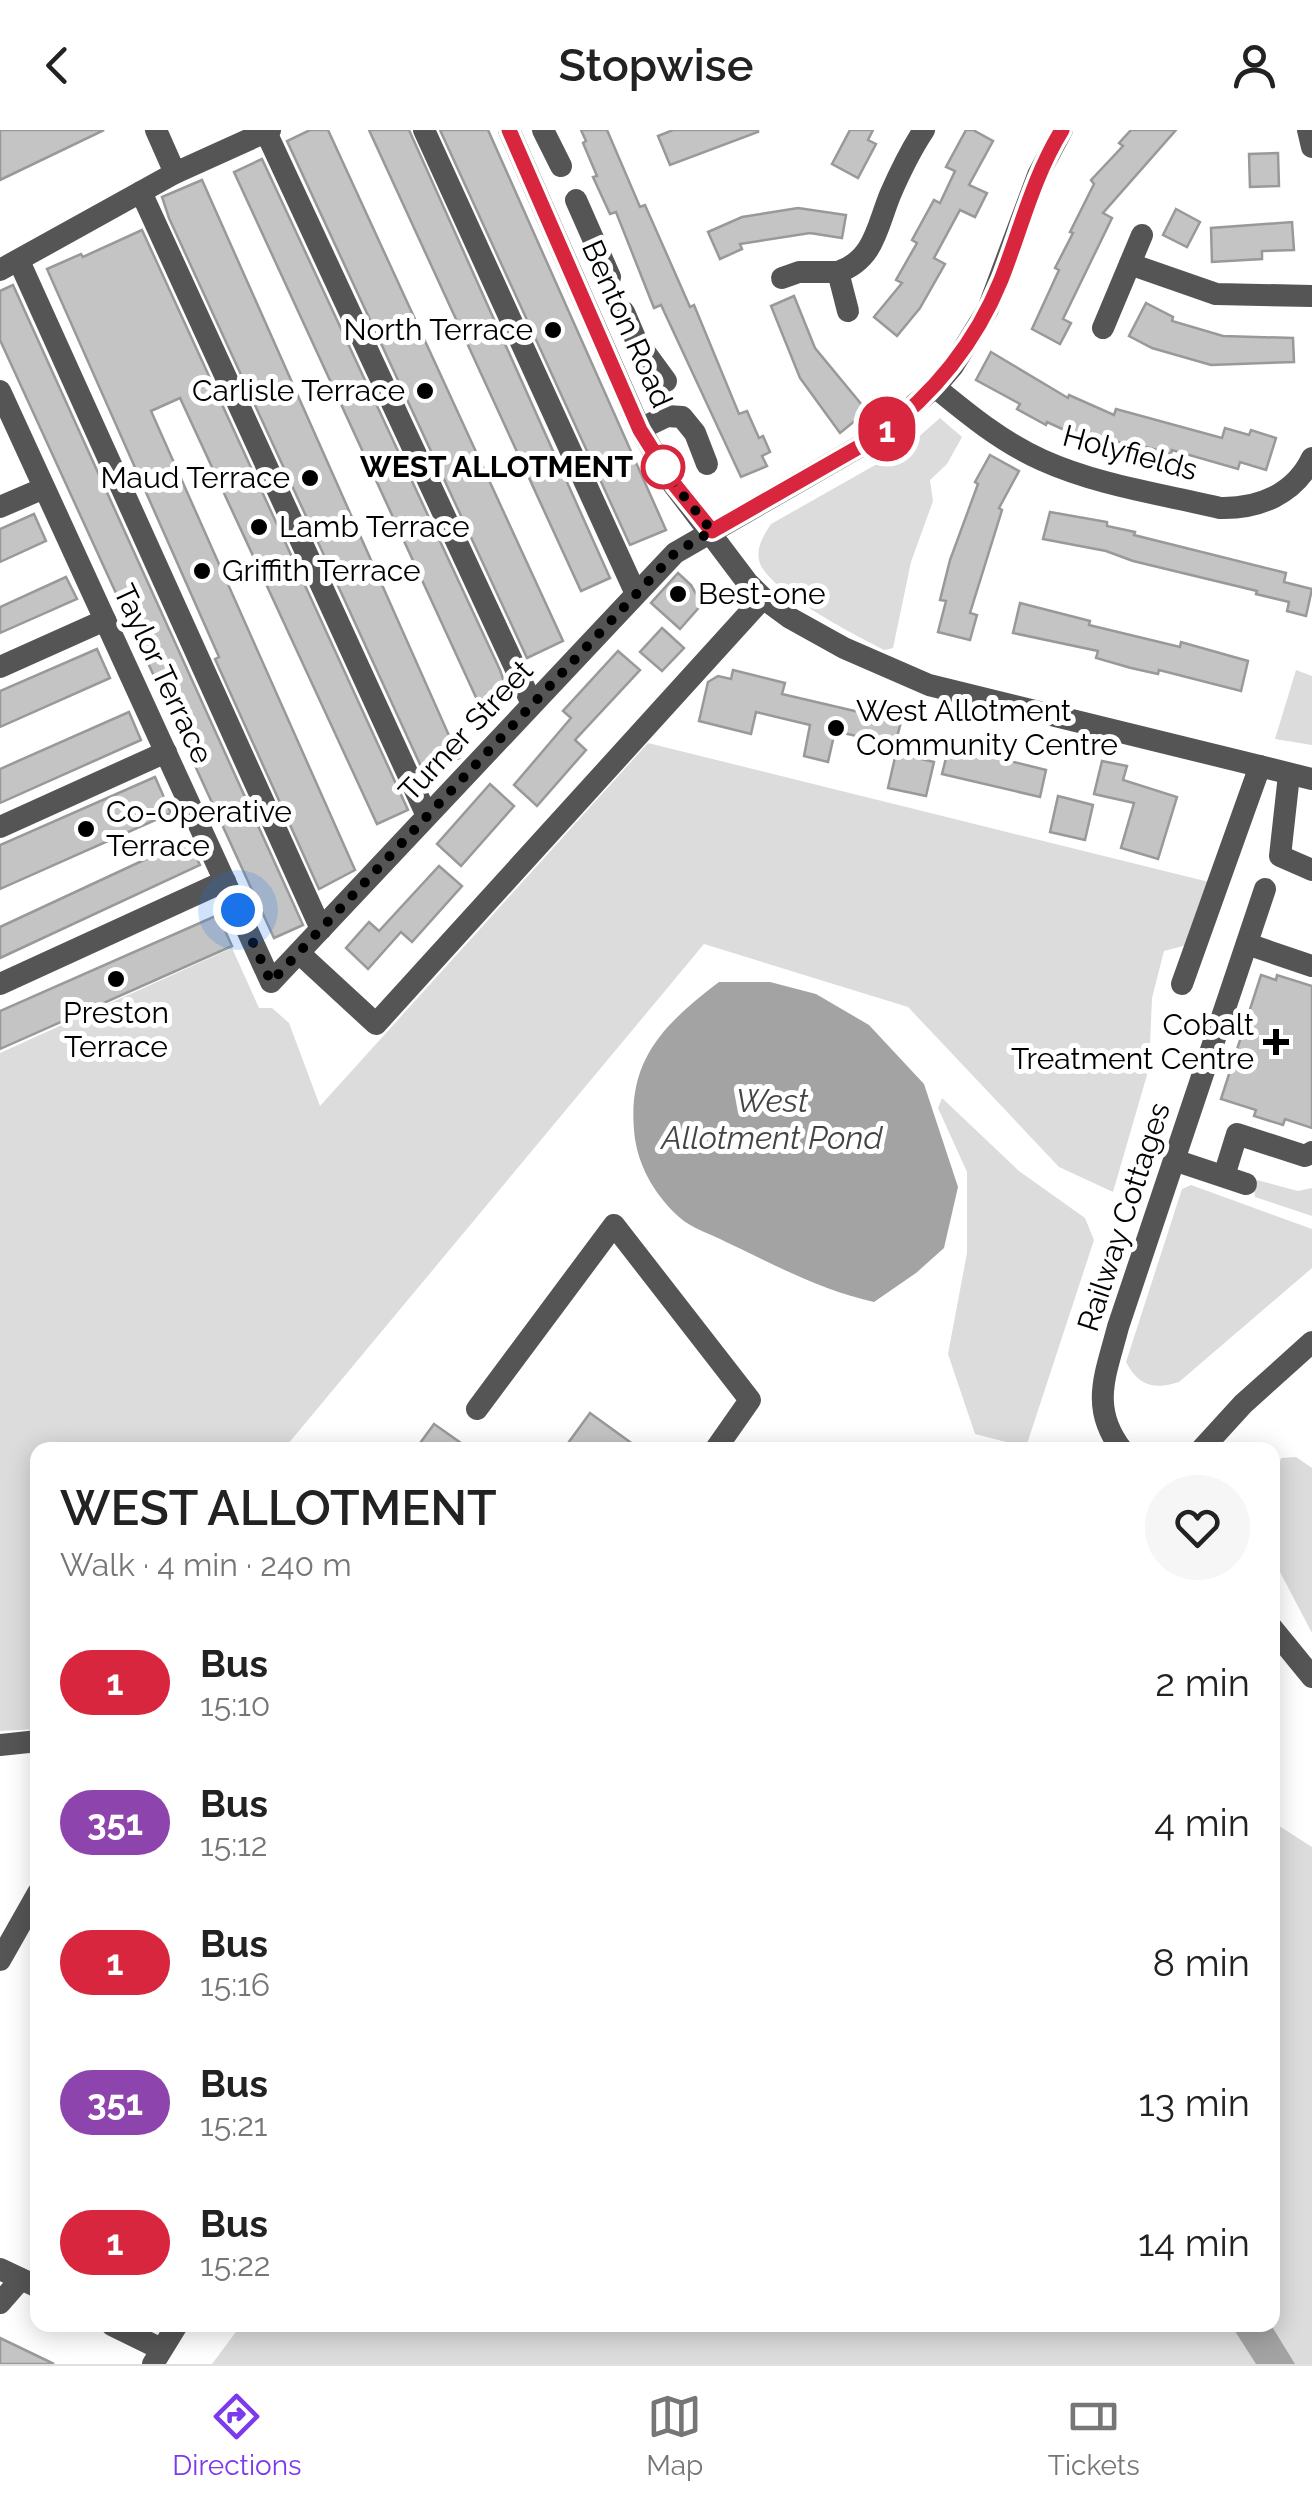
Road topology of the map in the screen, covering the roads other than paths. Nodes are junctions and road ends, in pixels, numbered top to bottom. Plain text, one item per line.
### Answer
1 (156, 130) edge
2 (424, 130) edge
3 (509, 130) edge
4 (543, 130) edge
5 (924, 130) edge
6 (1062, 130) edge
7 (1308, 130) edge
8 (268, 131) edge
9 (1312, 147) edge
10 (561, 166) dead end
11 (175, 172) junction
12 (141, 192) junction
13 (576, 200) dead end
14 (1142, 235) dead end
15 (592, 238) junction
16 (562, 253) junction
17 (1130, 264) junction
18 (10, 266) edge
19 (838, 272) junction
20 (610, 277) dead end
21 (782, 278) dead end
22 (1312, 296) edge
23 (848, 310) dead end
24 (624, 312) dead end
25 (1103, 328) dead end
26 (641, 346) junction
27 (610, 360) junction
28 (666, 380) dead end
29 (934, 387) junction
30 (0, 391) edge
31 (640, 430) junction
32 (1312, 458) edge
33 (707, 464) dead end
34 (44, 488) junction
35 (0, 507) edge
36 (712, 531) junction
37 (636, 594) junction
38 (764, 598) junction
39 (105, 620) junction
40 (0, 667) edge
41 (532, 704) junction
42 (166, 752) junction
43 (1260, 766) junction
44 (1300, 777) edge
45 (427, 816) junction
46 (0, 827) edge
47 (1312, 870) edge
48 (225, 881) junction
49 (1265, 888) dead end
50 (321, 929) junction
51 (1246, 944) junction
52 (299, 953) junction
53 (1312, 966) edge
54 (271, 982) joint
55 (0, 984) edge
56 (1182, 984) dead end
57 (1312, 1152) edge
58 (1174, 1160) junction
59 (1224, 1176) junction
60 (1246, 1184) dead end
61 (1312, 1342) edge
62 (477, 1409) dead end
63 (1218, 1440) edge
64 (721, 1442) edge
65 (1118, 1442) edge
66 (1280, 1638) edge
67 (1312, 1677) edge
68 (30, 1742) edge
69 (0, 1744) edge
70 (30, 1907) edge
71 (0, 1960) edge
72 (20, 2278) edge
73 (0, 2302) edge
74 (122, 2332) edge
75 (173, 2332) edge
76 (157, 2357) edge

1 - 11 street
2 - 37 street
3 - 16 street, Benton Road
4 - 10 street
5 - 19 street
6 - 29 street
7 - 9 street
8 - 11 street
8 - 41 street
11 - 12 street
12 - 18 street
12 - 45 street
13 - 15 street
14 - 17 street
15 - 16 street
15 - 20 street
16 - 27 street, Benton Road
17 - 22 street
17 - 25 street
18 - 50 street
19 - 21 street
19 - 23 street
24 - 26 street
26 - 27 street
26 - 28 street
27 - 31 street, Benton Road
29 - 32 street, Holyfields
29 - 36 street
30 - 34 street, Taylor Terrace
31 - 33 street
31 - 36 street, Benton Road
34 - 35 street
34 - 39 street, Taylor Terrace
36 - 37 street, Turner Street
36 - 38 street, Benton Road
37 - 41 street, Turner Street
38 - 43 street, Benton Road
38 - 52 street
39 - 40 street
39 - 42 street, Taylor Terrace
41 - 45 street, Turner Street
42 - 46 street
42 - 48 street, Taylor Terrace
43 - 44 street, Benton Road
43 - 56 street
44 - 47 street
45 - 50 street, Turner Street
48 - 54 street, Taylor Terrace
48 - 55 street
49 - 51 street, Railway Cottages
50 - 52 street, Turner Street
51 - 53 street
51 - 58 street, Railway Cottages
52 - 54 street, Turner Street
57 - 59 street
58 - 59 street
58 - 65 street, Railway Cottages
59 - 60 street
61 - 63 street
62 - 64 street
66 - 67 street
68 - 69 street
70 - 71 street
72 - 73 street
74 - 76 street
75 - 76 street

